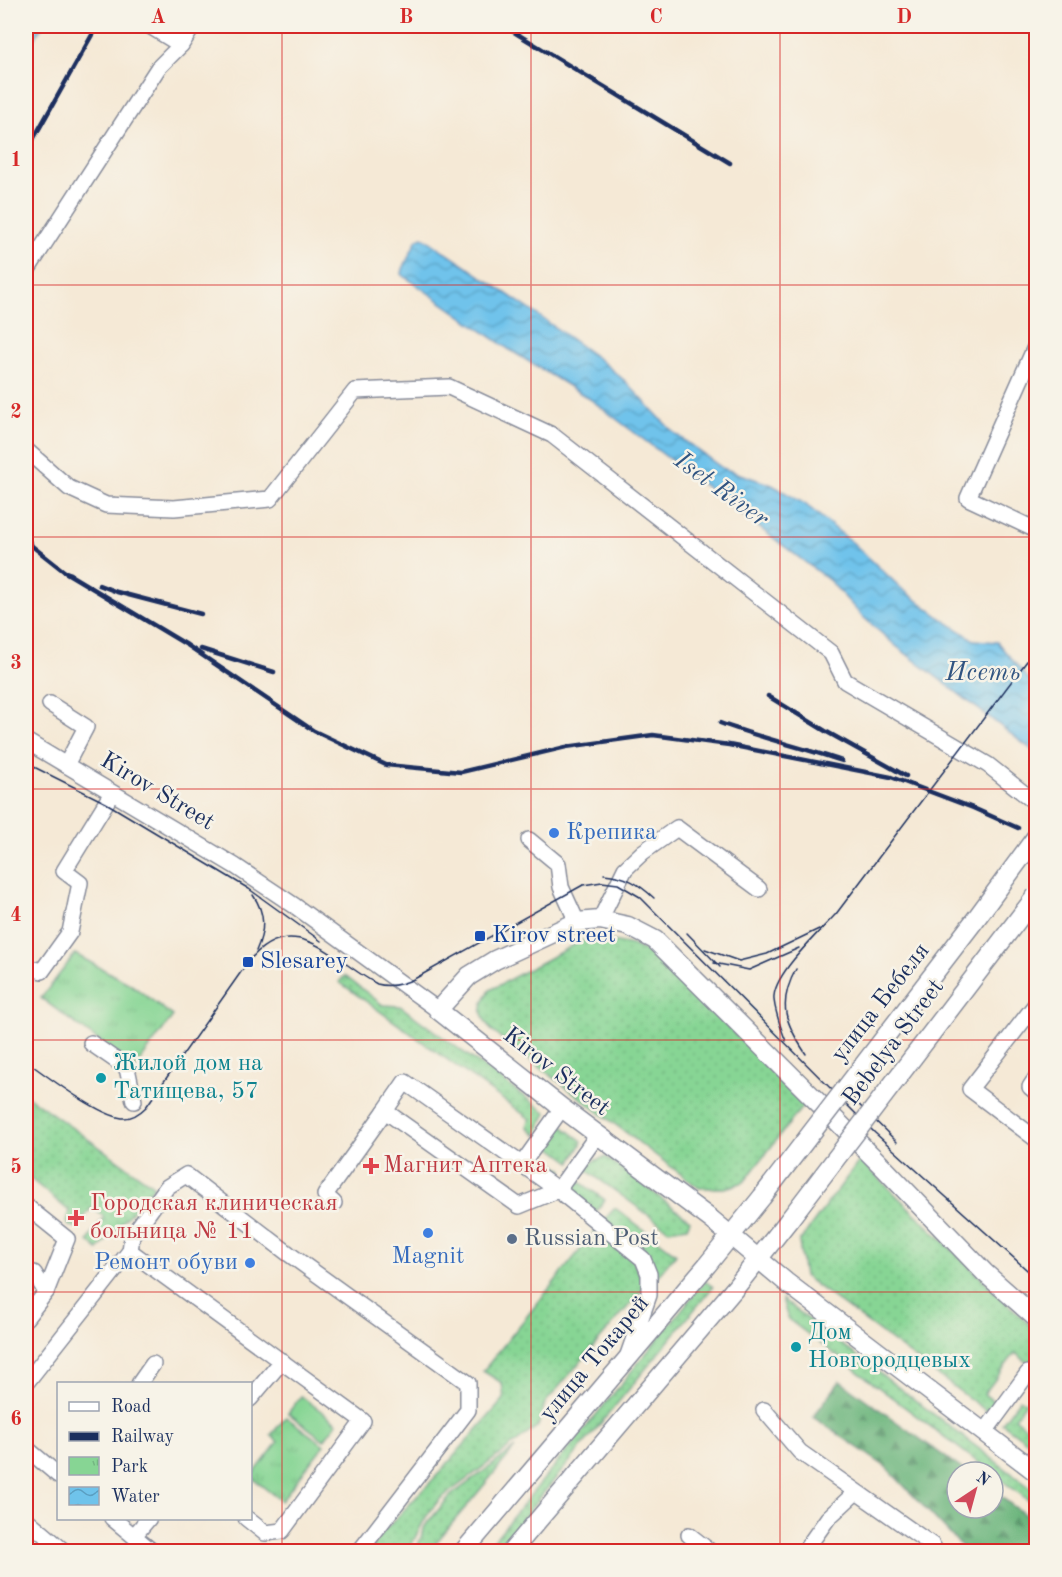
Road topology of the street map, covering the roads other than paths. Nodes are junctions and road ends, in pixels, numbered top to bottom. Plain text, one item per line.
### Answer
1 (150, 26) edge
2 (193, 26) edge
3 (181, 45) junction
4 (26, 272) edge
5 (1036, 345) edge
6 (26, 450) edge
7 (1036, 530) edge
8 (50, 704) dead end
9 (26, 741) edge
10 (66, 765) junction
11 (112, 793) junction
12 (1031, 799) dead end
13 (1036, 837) edge
14 (529, 840) dead end
15 (759, 889) dead end
16 (1036, 896) edge
17 (600, 920) junction
18 (577, 922) junction
19 (26, 967) edge
20 (1036, 1004) edge
21 (438, 1010) junction
22 (91, 1043) dead end
23 (1036, 1078) edge
24 (1036, 1092) edge
25 (134, 1101) dead end
26 (562, 1108) junction
27 (385, 1111) junction
28 (598, 1134) junction
29 (1036, 1139) edge
30 (522, 1164) junction
31 (558, 1190) junction
32 (762, 1197) joint
33 (334, 1203) dead end
34 (26, 1206) edge
35 (731, 1236) junction
36 (130, 1251) junction
37 (758, 1259) junction
38 (34, 1273) dead end
39 (46, 1292) junction
40 (26, 1318) edge
41 (1036, 1318) edge
42 (626, 1360) junction
43 (282, 1361) junction
44 (153, 1365) dead end
45 (1028, 1373) dead end
46 (140, 1382) edge
47 (26, 1383) edge
48 (252, 1397) edge
49 (764, 1410) dead end
50 (984, 1433) junction
51 (26, 1448) edge
52 (1036, 1472) edge
53 (57, 1473) edge
54 (856, 1492) junction
55 (26, 1519) edge
56 (114, 1520) edge
57 (147, 1520) edge
58 (249, 1520) edge
59 (689, 1535) dead end
60 (134, 1536) junction
61 (808, 1550) edge
62 (65, 1551) edge
63 (153, 1551) edge
64 (359, 1551) edge
65 (463, 1551) edge
66 (511, 1551) edge
67 (711, 1551) edge
68 (936, 1551) edge

1 - 3 street
2 - 3 street
3 - 4 street
5 - 7 street
6 - 12 street
8 - 10 street
9 - 10 street, Kirov Street
10 - 11 street, Kirov Street
11 - 19 street
11 - 21 street, Kirov Street
13 - 32 main road, улица Бебеля, bridge
14 - 18 street
15 - 17 street
16 - 37 main road, Bebelya Street, bridge
17 - 18 main road
17 - 41 main road
18 - 21 main road
20 - 29 street
21 - 26 main road, Kirov Street
22 - 25 street
23 - 24 street
26 - 28 main road, Kirov Street
26 - 30 street
27 - 30 street
27 - 31 street
27 - 33 street
28 - 31 street
28 - 35 main road, Kirov Street
30 - 31 street
31 - 42 street
32 - 35 main road, улица Токарей
34 - 39 street
35 - 37 main road, Kirov Street
35 - 42 main road, улица Токарей
36 - 43 street
36 - 47 street
36 - 64 street
37 - 50 main road, Kirov Street
37 - 66 main road
38 - 39 street
39 - 40 street
42 - 65 main road, улица Токарей
43 - 48 street
43 - 58 street
44 - 46 street
45 - 50 street
49 - 54 street
50 - 52 main road, Kirov Street
51 - 53 street
54 - 61 street
54 - 68 street
55 - 62 street
56 - 60 street
57 - 60 street
59 - 67 street
60 - 63 street

